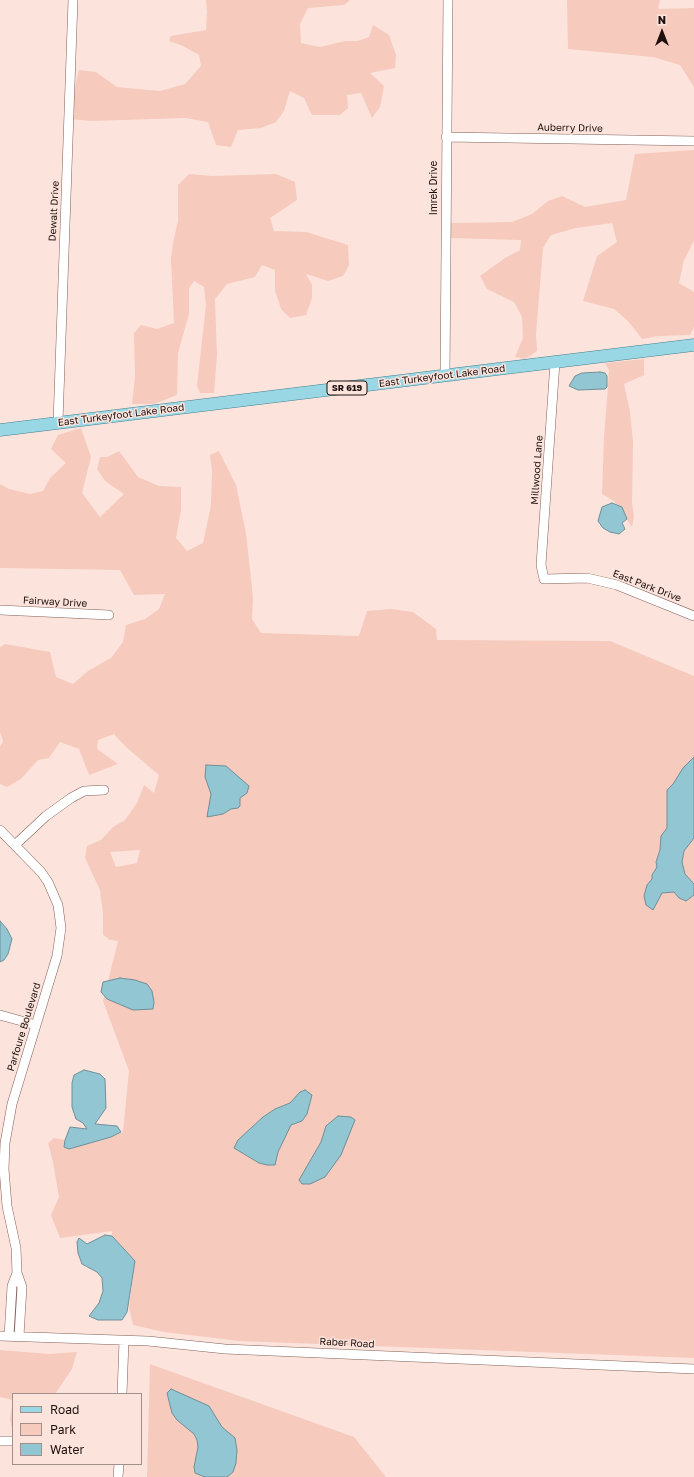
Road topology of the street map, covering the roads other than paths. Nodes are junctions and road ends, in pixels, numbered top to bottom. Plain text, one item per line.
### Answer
1 (73, 0) edge
2 (448, 0) edge
3 (446, 137) junction
4 (694, 141) edge
5 (694, 345) edge
6 (555, 362) junction
7 (444, 376) junction
8 (58, 422) junction
9 (0, 430) edge
10 (544, 579) joint
11 (0, 610) edge
12 (109, 615) dead end
13 (694, 616) edge
14 (104, 790) dead end
15 (0, 830) edge
16 (15, 845) junction
17 (0, 1015) edge
18 (36, 1025) junction
19 (2, 1177) edge
20 (18, 1273) junction
21 (5, 1336) edge
22 (19, 1336) junction
23 (124, 1341) junction
24 (694, 1369) edge
25 (122, 1393) edge
26 (12, 1441) edge
27 (0, 1442) edge
28 (119, 1465) edge
29 (118, 1477) edge

1 - 8 street, Dewalt Drive
2 - 3 street, Imrek Drive
3 - 4 street, Auberry Drive
3 - 7 street, Imrek Drive
5 - 6 main road, East Turkeyfoot Lake Road / SR 619
6 - 7 main road, East Turkeyfoot Lake Road / SR 619
6 - 10 street, Millwood Lane
7 - 8 main road, East Turkeyfoot Lake Road / SR 619
8 - 9 main road, East Turkeyfoot Lake Road / SR 619
10 - 13 street, East Park Drive
11 - 12 street, Fairway Drive
14 - 16 street
15 - 16 street, Parfoure Boulevard
16 - 18 street, Parfoure Boulevard
17 - 18 street
18 - 19 street, Parfoure Boulevard
19 - 20 street, Parfoure Boulevard
20 - 21 street, Parfoure Boulevard
20 - 22 street, Parfoure Boulevard
21 - 22 street, Raber Road
22 - 23 street, Raber Road
23 - 24 street, Raber Road
23 - 25 street
26 - 27 street
28 - 29 street

